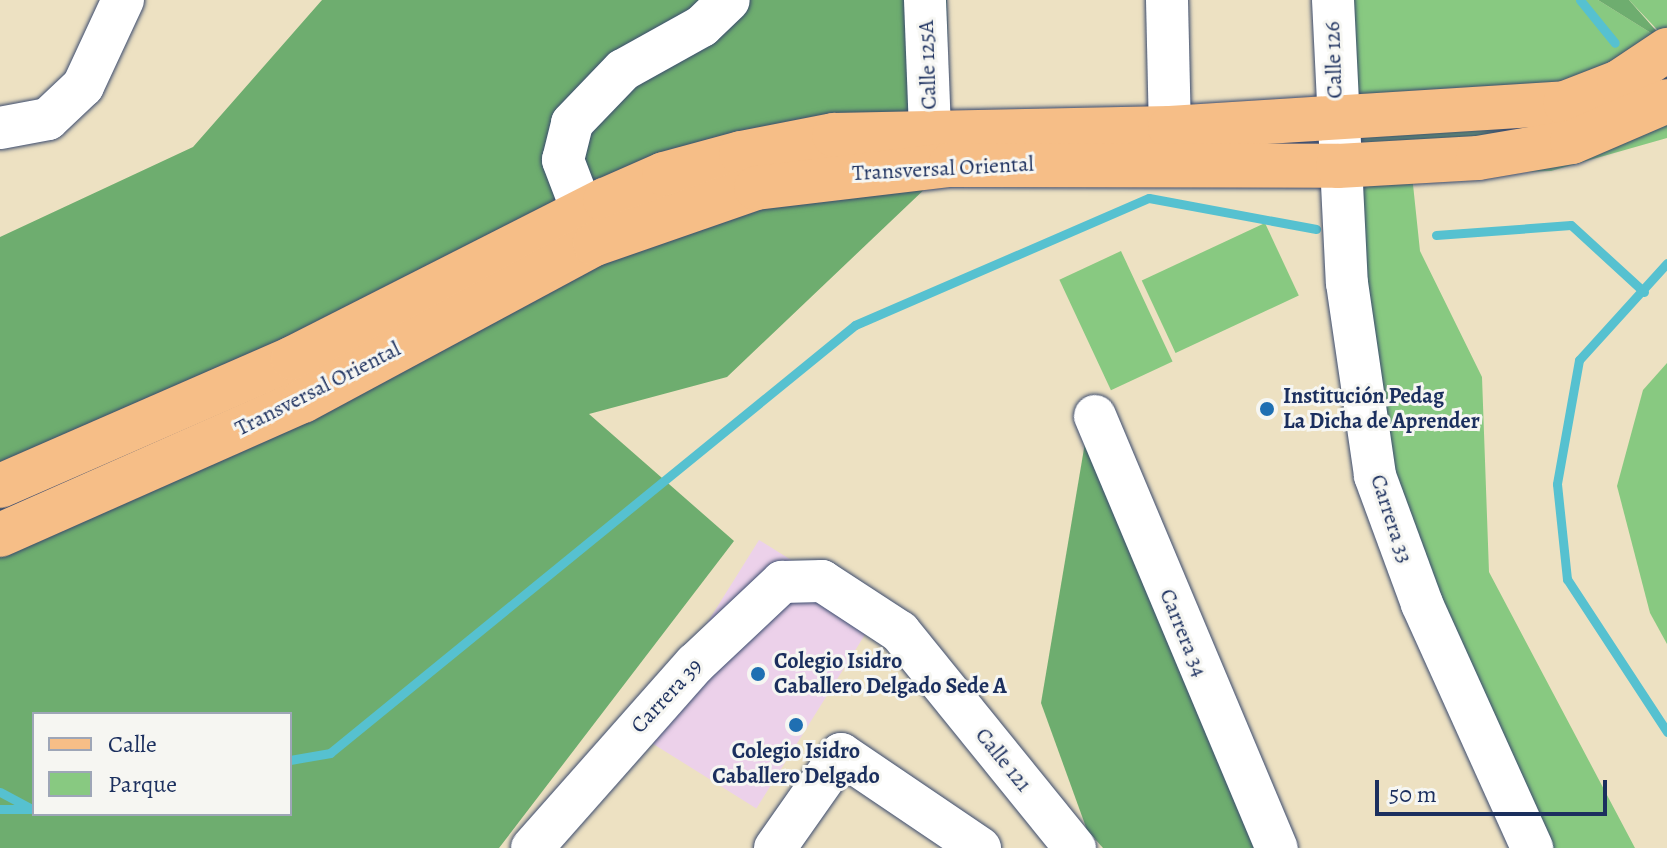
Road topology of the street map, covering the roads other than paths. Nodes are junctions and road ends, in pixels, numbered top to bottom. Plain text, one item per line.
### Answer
1 (123, 0) edge
2 (729, 0) edge
3 (925, 0) edge
4 (1167, 0) edge
5 (1333, 0) edge
6 (1667, 50) edge
7 (1667, 101) edge
8 (1336, 120) junction
9 (0, 128) edge
10 (1170, 128) junction
11 (930, 130) junction
12 (1338, 166) junction
13 (588, 228) junction
14 (1095, 416) dead end
15 (0, 486) edge
16 (0, 535) edge
17 (822, 581) joint
18 (532, 848) edge
19 (775, 848) edge
20 (980, 848) edge
21 (1075, 848) edge
22 (1277, 848) edge
23 (1532, 848) edge

1 - 9 street
2 - 13 street
3 - 11 street, Calle 125A
4 - 10 street
5 - 8 street, Calle 126
6 - 8 main road, Transversal Oriental
7 - 12 main road, Transversal Oriental
8 - 10 main road, Transversal Oriental
8 - 12 street, Calle 126
10 - 11 main road, Transversal Oriental
11 - 13 main road, Transversal Oriental
12 - 13 main road, Transversal Oriental
12 - 23 street, Carrera 33
13 - 15 main road, Transversal Oriental
13 - 16 main road, Transversal Oriental
14 - 22 street, Carrera 34
17 - 18 street, Carrera 39
17 - 21 street, Calle 121
19 - 20 street

